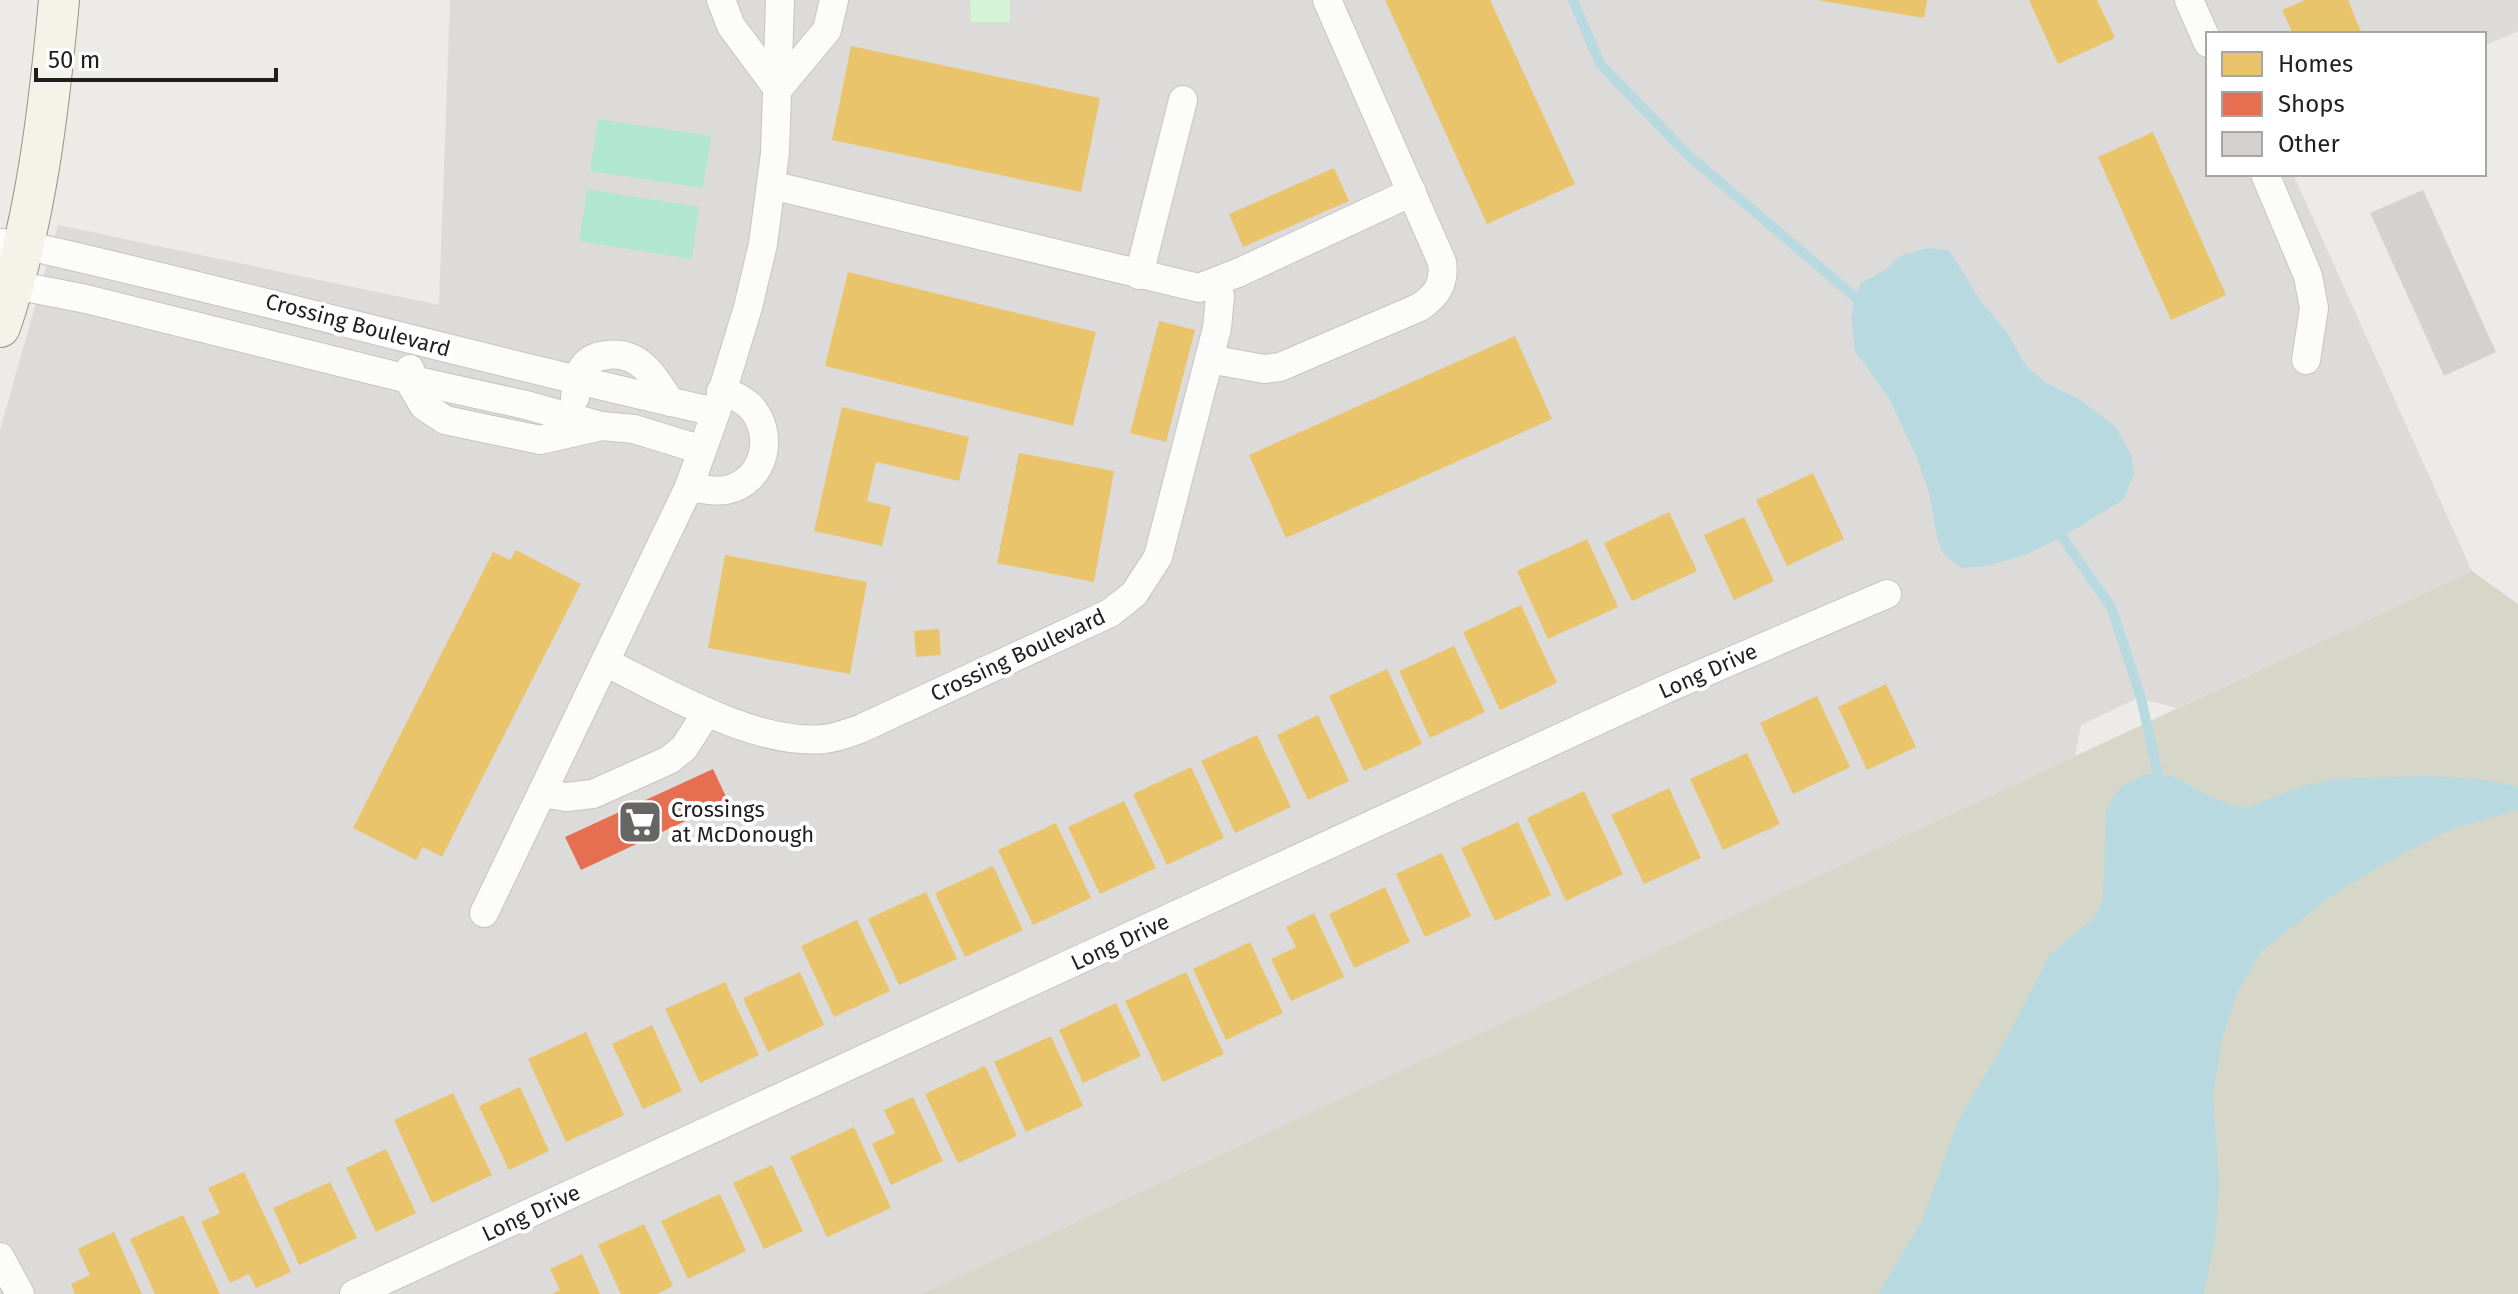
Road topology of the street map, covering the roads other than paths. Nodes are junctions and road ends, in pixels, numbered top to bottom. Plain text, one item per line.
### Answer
1 (59, 0) edge
2 (721, 0) edge
3 (780, 0) edge
4 (834, 0) edge
5 (1327, 0) edge
6 (2189, 0) edge
7 (2206, 38) edge
8 (778, 89) junction
9 (1183, 100) dead end
10 (2266, 176) edge
11 (771, 185) junction
12 (1412, 192) junction
13 (10, 262) edge
14 (1139, 275) junction
15 (1216, 283) junction
16 (251, 297) junction
17 (0, 327) edge
18 (239, 336) junction
19 (416, 341) junction
20 (1209, 359) junction
21 (2306, 360) dead end
22 (504, 363) junction
23 (408, 379) junction
24 (579, 381) junction
25 (499, 399) junction
26 (718, 401) junction
27 (569, 417) junction
28 (601, 426) junction
29 (494, 431) junction
30 (702, 450) junction
31 (689, 487) junction
32 (1887, 594) dead end
33 (605, 662) junction
34 (707, 712) junction
35 (542, 793) junction
36 (484, 913) dead end
37 (0, 1257) edge
38 (20, 1294) edge
39 (354, 1294) edge

1 - 13 street
2 - 8 street
3 - 8 street
4 - 8 street
5 - 12 street
6 - 7 street
8 - 11 street
9 - 14 street
10 - 21 street
11 - 14 street
11 - 26 street
12 - 15 street
12 - 20 street
13 - 16 street, Crossing Boulevard
13 - 17 street
13 - 18 street, Crossing Boulevard
14 - 15 street
15 - 20 street, Crossing Boulevard
16 - 18 street
16 - 19 street, Crossing Boulevard
18 - 23 street, Crossing Boulevard
19 - 22 street, Crossing Boulevard
19 - 23 street
20 - 34 street, Crossing Boulevard
22 - 24 street, Crossing Boulevard
22 - 25 street
23 - 25 street, Crossing Boulevard
23 - 29 street, Crossing Boulevard
24 - 26 street
24 - 27 street
25 - 27 street, Crossing Boulevard
25 - 29 street
26 - 30 street
26 - 31 street
27 - 28 street, Crossing Boulevard
28 - 29 street, Crossing Boulevard
28 - 30 street, Crossing Boulevard
30 - 31 street
31 - 33 street
32 - 39 street, Long Drive
33 - 34 street, Crossing Boulevard
33 - 35 street
34 - 35 street
35 - 36 street
37 - 38 street

